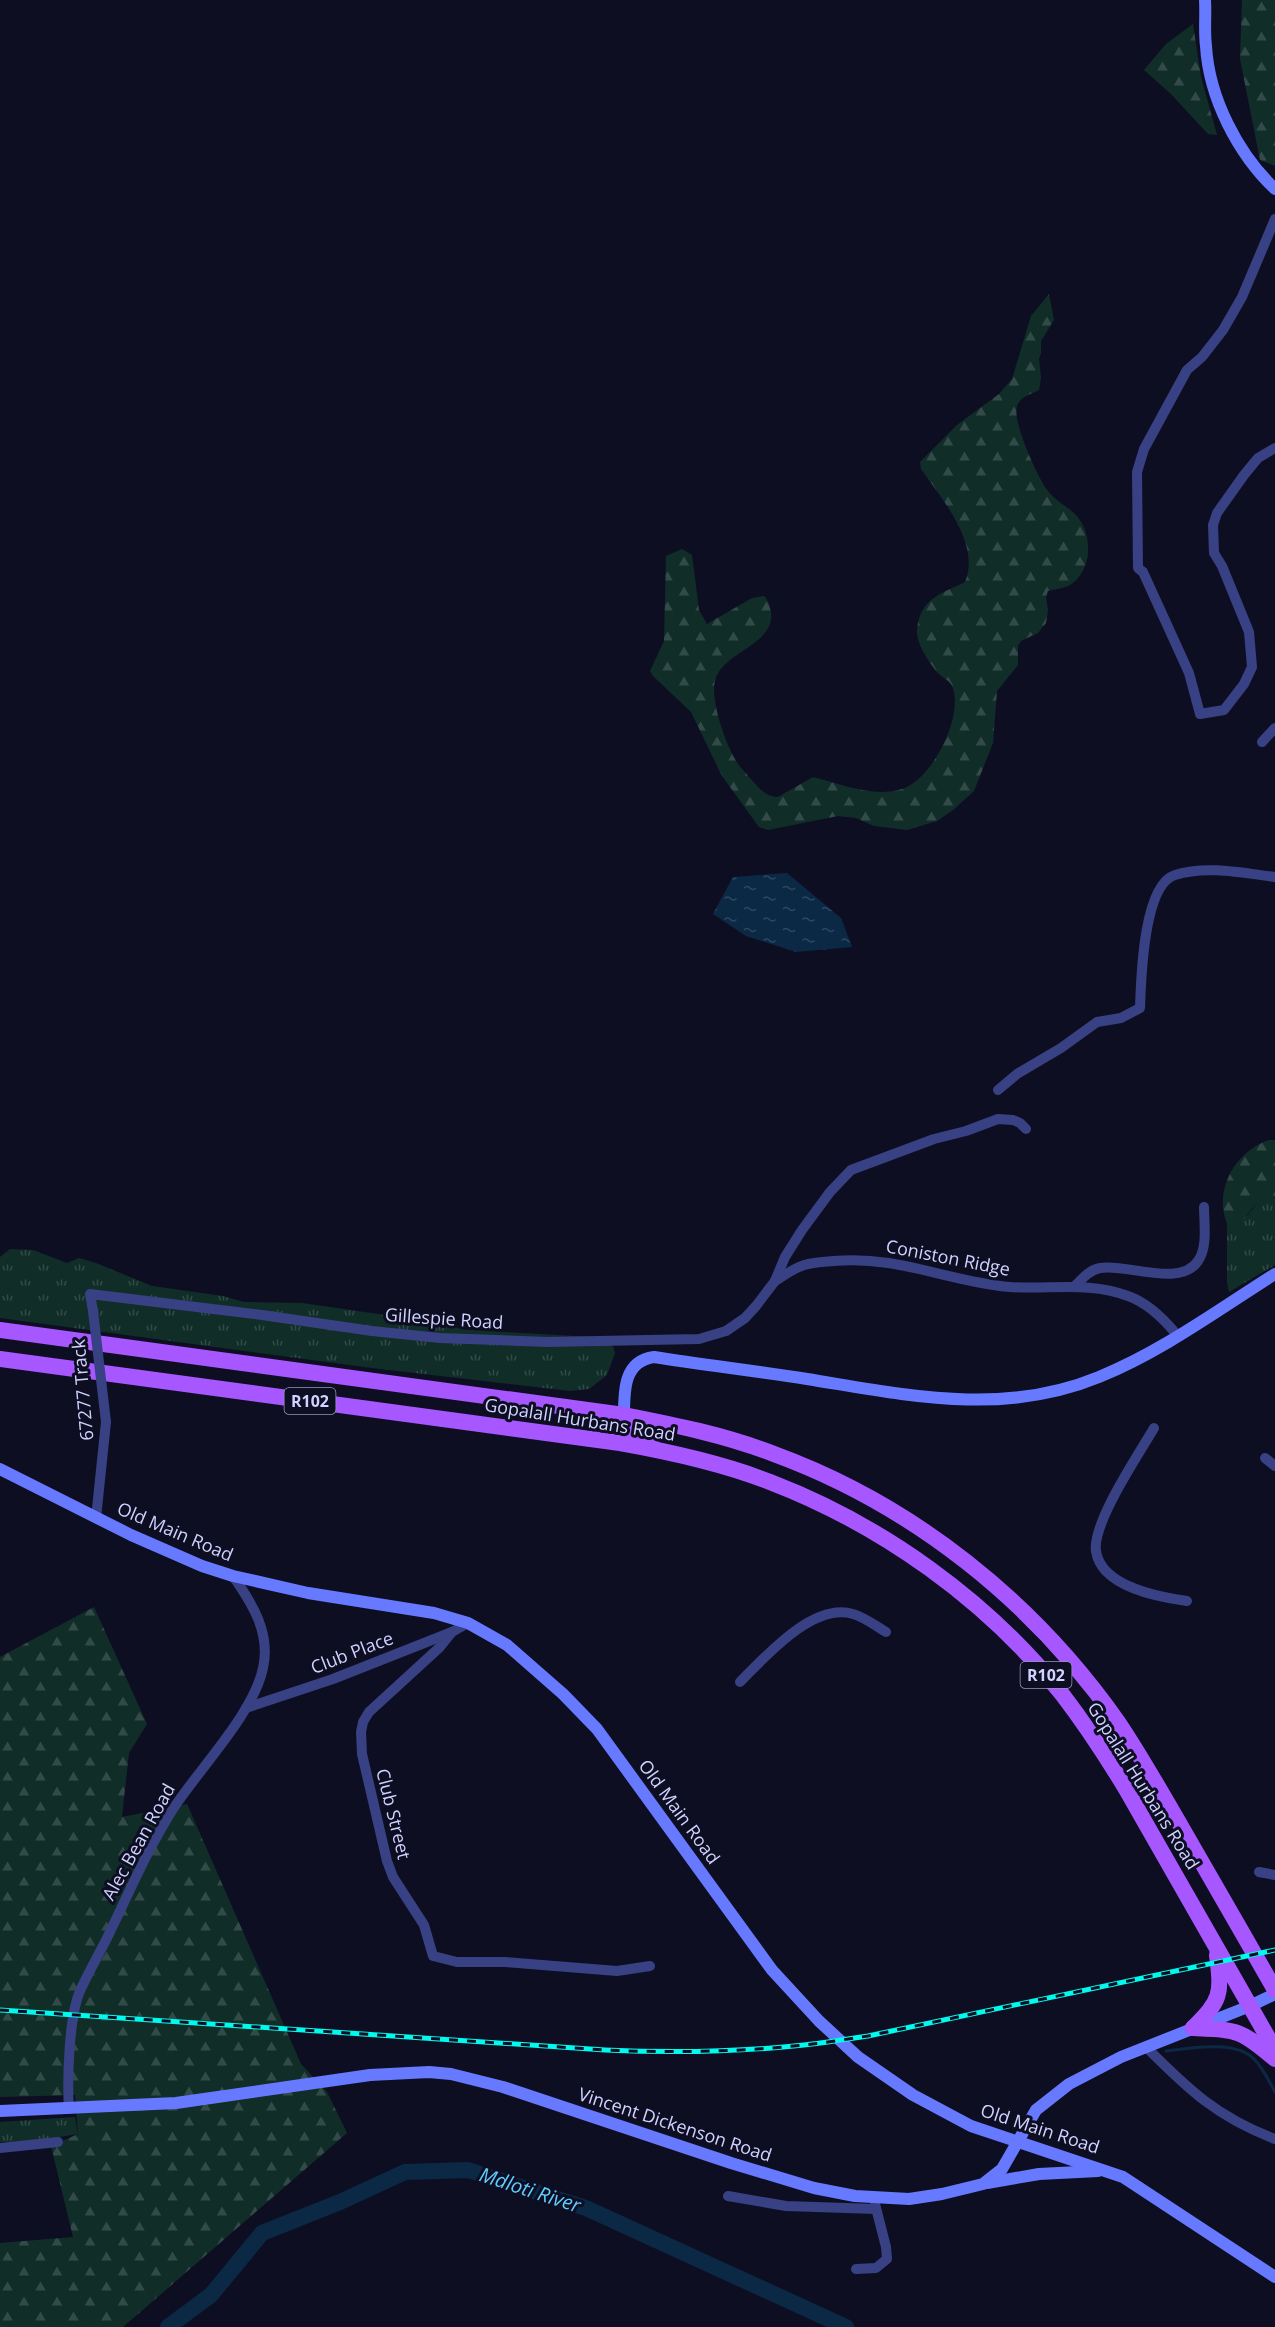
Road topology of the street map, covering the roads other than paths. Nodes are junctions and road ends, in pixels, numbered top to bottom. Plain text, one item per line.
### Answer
1 (1205, 0) edge
2 (1275, 189) edge
3 (1275, 219) edge
4 (1275, 448) edge
5 (1275, 728) edge
6 (1262, 742) dead end
7 (1275, 877) edge
8 (998, 1090) dead end
9 (1026, 1129) dead end
10 (1204, 1206) dead end
11 (785, 1257) junction
12 (799, 1267) junction
13 (1275, 1274) edge
14 (775, 1281) junction
15 (1074, 1287) junction
16 (90, 1294) joint
17 (0, 1330) edge
18 (1177, 1335) junction
19 (0, 1359) edge
20 (624, 1415) junction
21 (1154, 1428) dead end
22 (602, 1441) junction
23 (656, 1449) junction
24 (1265, 1458) dead end
25 (1275, 1466) edge
26 (0, 1469) edge
27 (96, 1518) junction
28 (233, 1576) junction
29 (1187, 1601) dead end
30 (468, 1623) junction
31 (452, 1632) junction
32 (886, 1632) dead end
33 (740, 1682) dead end
34 (246, 1708) junction
35 (1259, 1872) dead end
36 (1275, 1875) edge
37 (1216, 1947) junction
38 (650, 1966) dead end
39 (1275, 1992) edge
40 (1250, 2006) junction
41 (1193, 2028) junction
42 (1146, 2047) junction
43 (1275, 2050) edge
44 (1275, 2059) edge
45 (69, 2109) junction
46 (0, 2111) edge
47 (1275, 2139) edge
48 (58, 2142) dead end
49 (1018, 2143) junction
50 (0, 2148) edge
51 (1108, 2170) junction
52 (983, 2184) junction
53 (728, 2196) dead end
54 (875, 2203) junction
55 (856, 2270) dead end
56 (1275, 2277) edge

1 - 2 street
3 - 4 street
5 - 6 street
7 - 8 street
9 - 11 street
10 - 15 street
11 - 12 street
11 - 14 street
12 - 14 street, Coniston Ridge
12 - 15 street, Coniston Ridge
13 - 18 street
14 - 16 street, Gillespie Road
15 - 18 street, Coniston Ridge
16 - 27 street, 67277 Track, bridge
17 - 20 main road, Gopalall Hurbans Road / R102
18 - 20 street
19 - 22 main road, Gopalall Hurbans Road / R102
20 - 22 main road
20 - 23 main road
20 - 39 main road, Gopalall Hurbans Road / R102
21 - 29 street
22 - 23 main road, Gopalall Hurbans Road / R102
23 - 37 main road, Gopalall Hurbans Road / R102
24 - 25 street
26 - 27 street, Old Main Road
27 - 28 street, Old Main Road
28 - 30 street, Old Main Road
28 - 34 street, Alec Bean Road
30 - 31 street, Club Place
30 - 49 street, Old Main Road
31 - 34 street, Club Place
31 - 38 street, Club Street
32 - 33 street
34 - 45 street, Alec Bean Road
35 - 36 street
37 - 40 main road, Gopalall Hurbans Road / R102
37 - 41 main road
39 - 40 street, Vincent Dickenson Road
40 - 41 street, Vincent Dickenson Road
40 - 43 main road, Gopalall Hurbans Road / R102
41 - 42 street, Vincent Dickenson Road
41 - 44 main road
42 - 47 street
42 - 49 street, Vincent Dickenson Road
45 - 46 street, Vincent Dickenson Road
45 - 54 street, Vincent Dickenson Road
48 - 50 street
49 - 51 street, Old Main Road
49 - 52 street, Vincent Dickenson Road
51 - 52 street
51 - 56 street, Old Main Road
52 - 54 street, Vincent Dickenson Road
53 - 54 street
54 - 55 street

